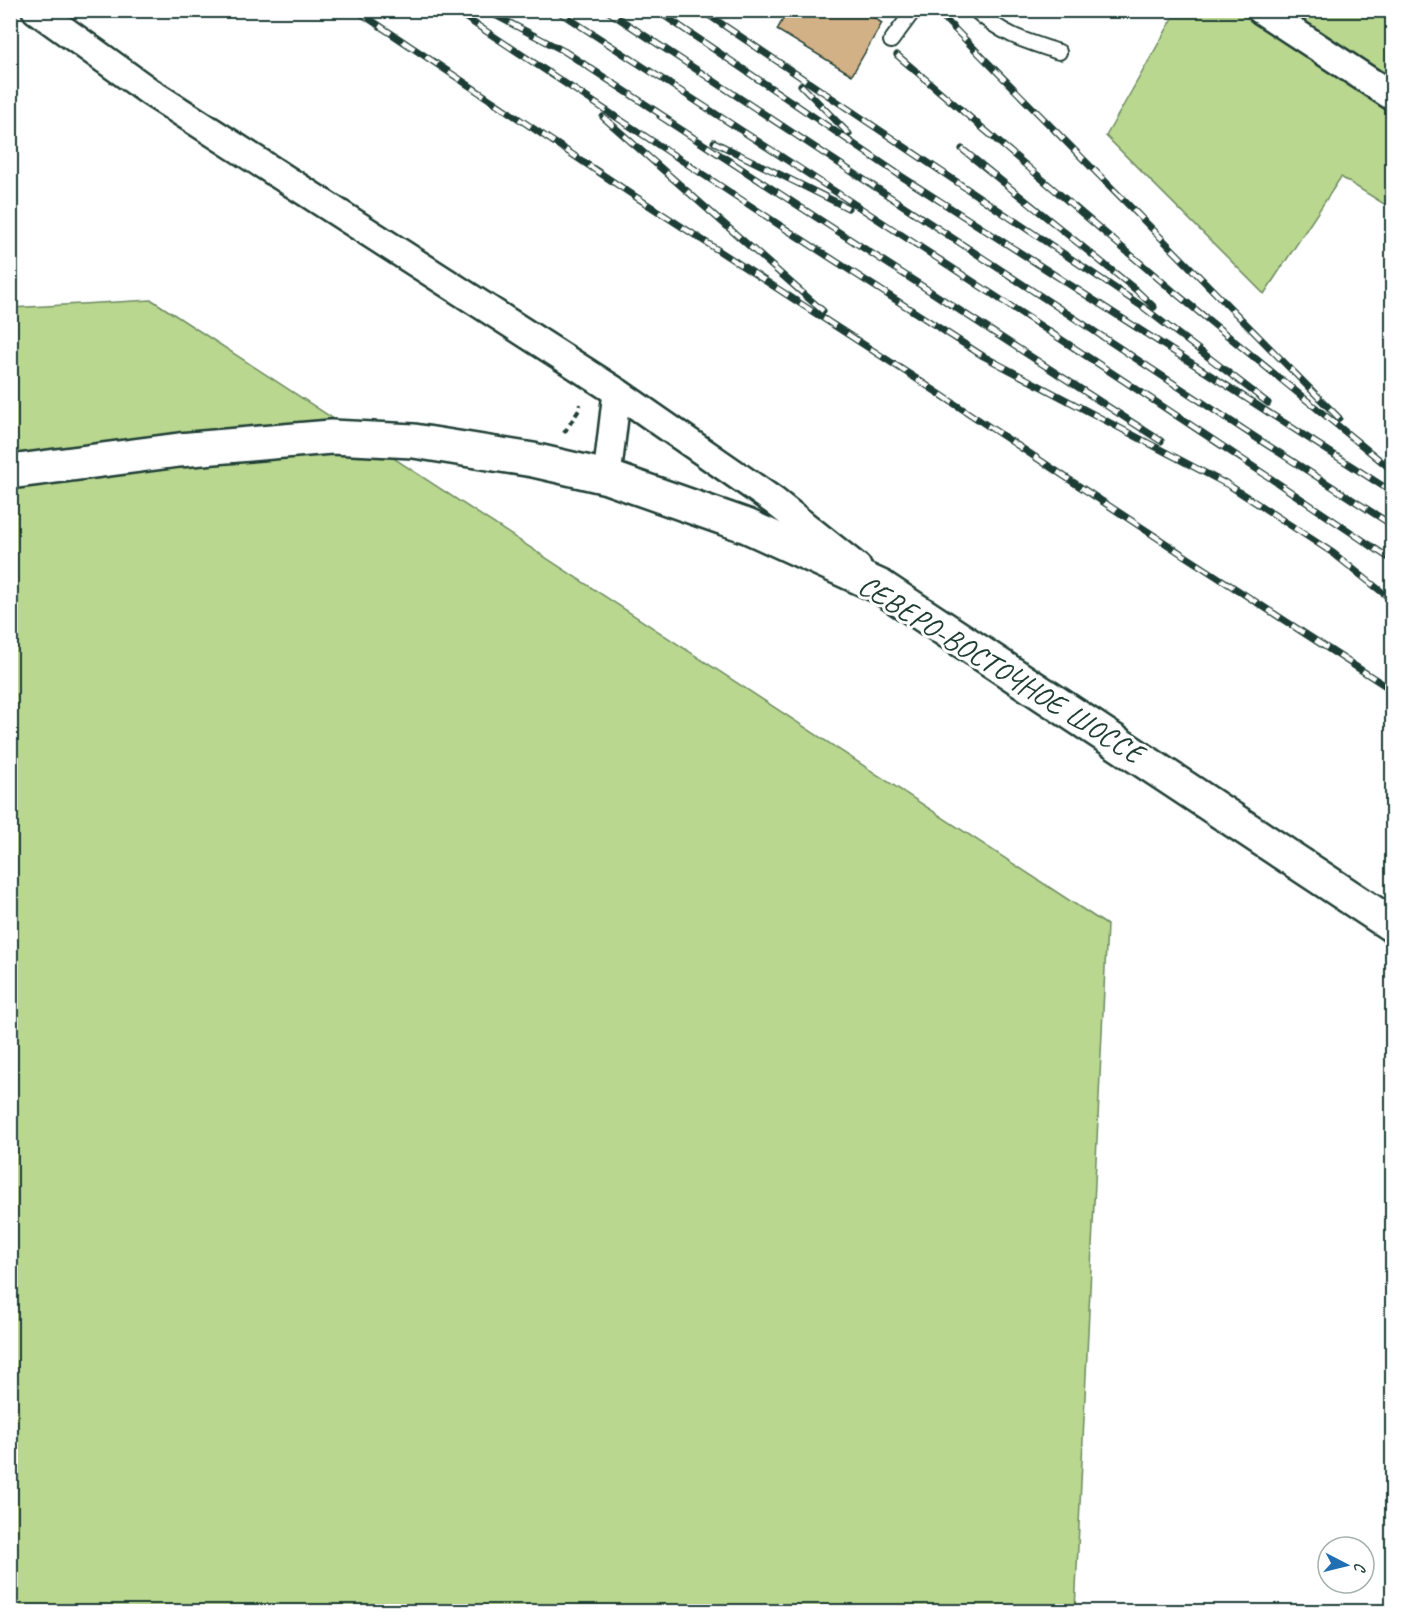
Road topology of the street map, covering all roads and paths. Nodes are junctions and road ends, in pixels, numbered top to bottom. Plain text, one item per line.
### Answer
1 (36, 10) edge
2 (975, 10) edge
3 (1262, 10) edge
4 (912, 11) edge
5 (891, 41) dead end
6 (1059, 51) dead end
7 (1392, 96) edge
8 (617, 392) junction
9 (10, 472) edge
10 (607, 477) junction
11 (881, 587) junction
12 (1392, 925) edge

1 - 8 street
2 - 6 lane
3 - 7 street
4 - 5 lane
8 - 10 street
8 - 11 street
9 - 10 street, СЕВЕРО-ВОСТОЧНОЕ ШОССЕ
10 - 11 street, СЕВЕРО-ВОСТОЧНОЕ ШОССЕ
11 - 12 street, СЕВЕРО-ВОСТОЧНОЕ ШОССЕ

